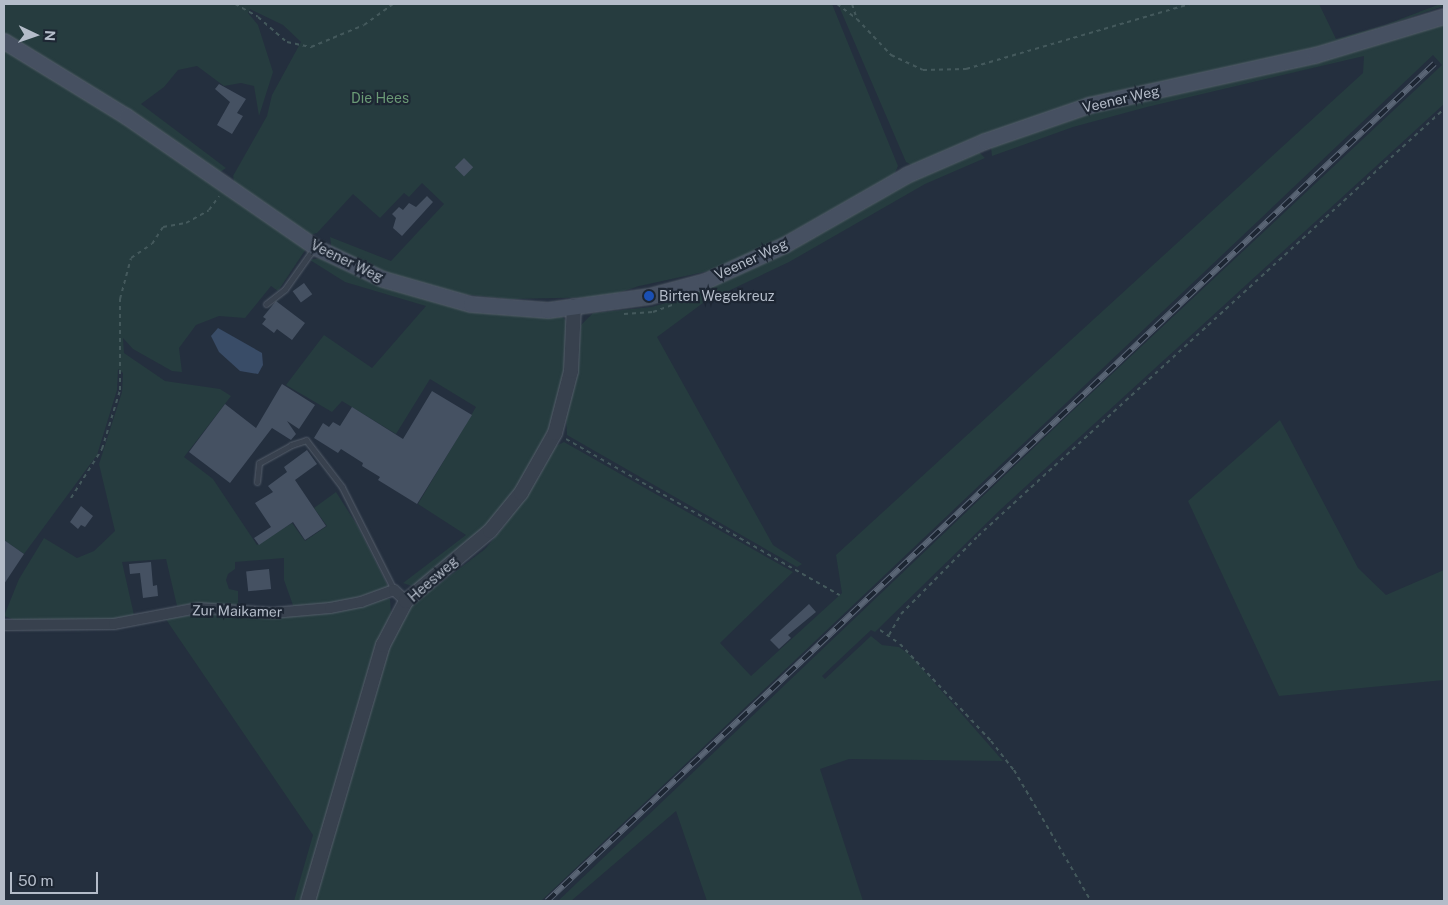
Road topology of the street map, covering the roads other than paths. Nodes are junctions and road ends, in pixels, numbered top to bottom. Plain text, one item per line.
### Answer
1 (1444, 16) edge
2 (4, 41) edge
3 (315, 247) junction
4 (266, 304) dead end
5 (574, 306) junction
6 (257, 482) dead end
7 (394, 590) junction
8 (406, 601) junction
9 (4, 626) edge
10 (308, 901) edge

1 - 5 main road, Veener Weg
2 - 3 main road, Veener Weg
3 - 4 lane
3 - 5 main road, Veener Weg
5 - 8 street, Heesweg
6 - 7 lane
7 - 8 street
7 - 9 street, Zur Maikamer
8 - 10 street, Heesweg

